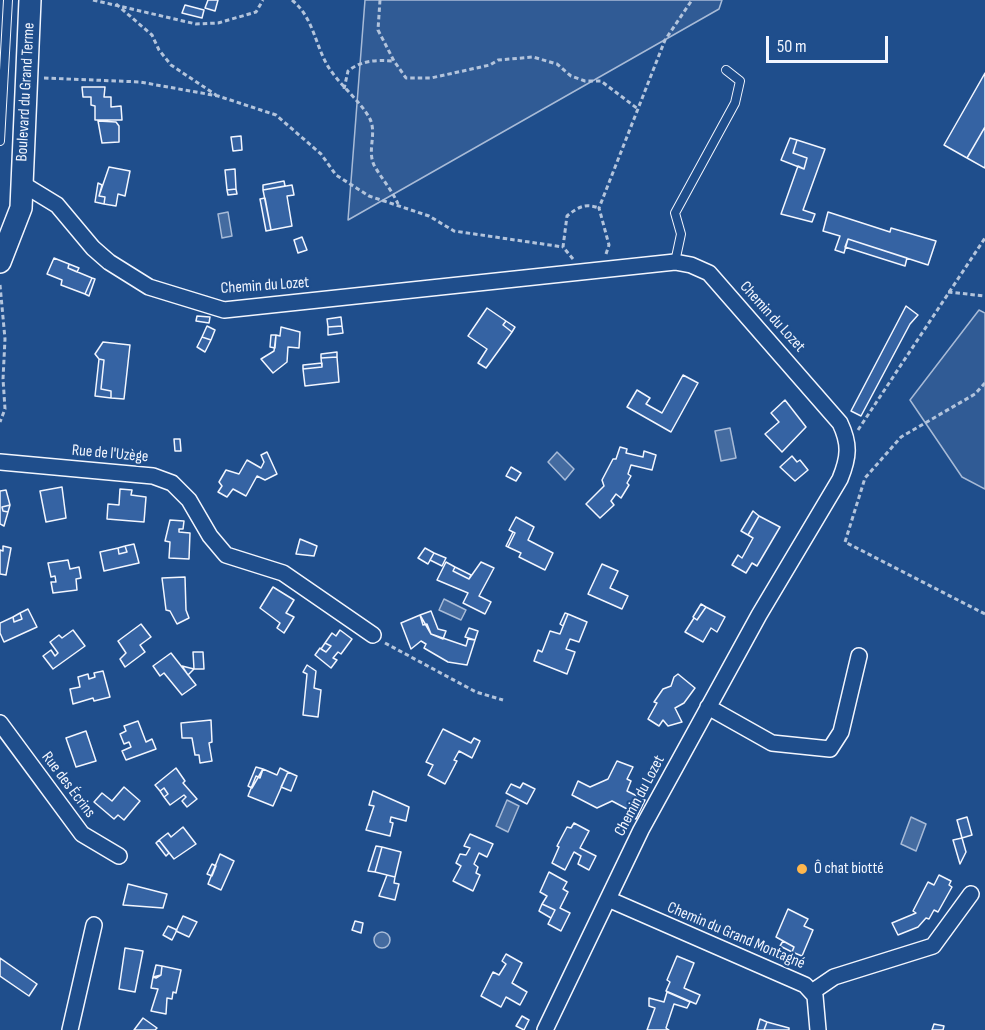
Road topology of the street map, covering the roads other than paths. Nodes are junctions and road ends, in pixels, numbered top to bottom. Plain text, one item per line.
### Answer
1 (8, 0) edge
2 (30, 0) edge
3 (726, 70) dead end
4 (0, 141) edge
5 (21, 183) junction
6 (3, 236) edge
7 (0, 262) edge
8 (675, 262) junction
9 (0, 462) edge
10 (373, 636) road end
11 (859, 656) dead end
12 (708, 707) junction
13 (0, 723) edge
14 (119, 856) dead end
15 (971, 894) dead end
16 (608, 899) junction
17 (94, 925) dead end
18 (812, 992) junction
19 (70, 1030) edge
20 (545, 1030) edge
21 (818, 1030) edge

1 - 4 lane
2 - 5 street, Boulevard du Grand Terme
3 - 8 lane
5 - 6 street, Boulevard du Grand Terme
5 - 8 street, Chemin du Lozet
6 - 7 street, Boulevard du Grand Terme
8 - 12 street, Chemin du Lozet
9 - 10 street, Rue de l'Uzège
11 - 12 street
12 - 16 street, Chemin du Lozet
13 - 14 street, Rue des Écrins
15 - 18 street
16 - 18 street, Chemin du Grand Montagné
16 - 20 street, Chemin du Lozet
17 - 19 street
18 - 21 street, Chemin du Grand Montagné

